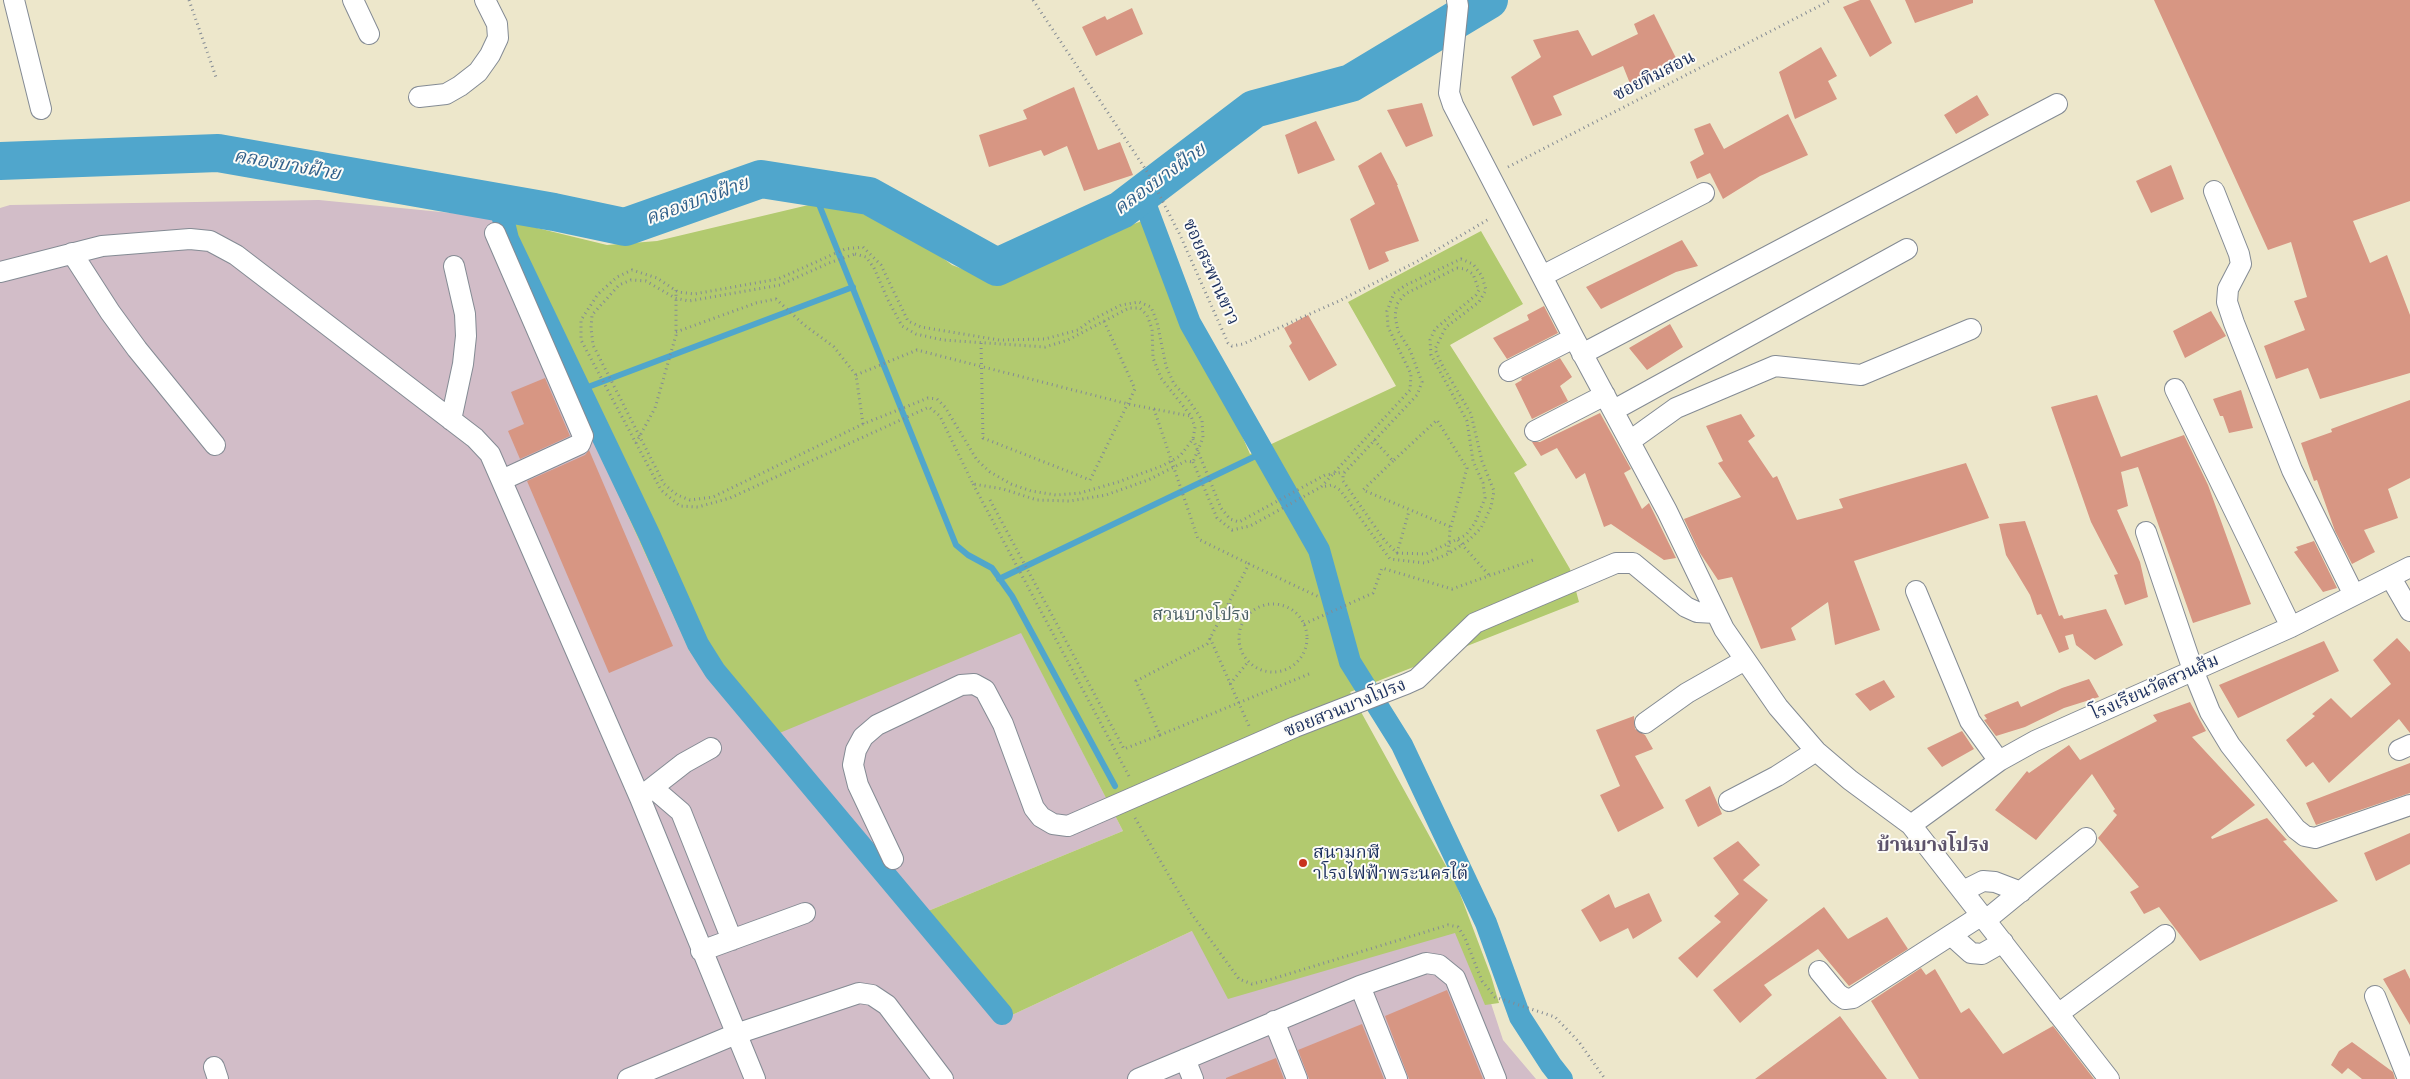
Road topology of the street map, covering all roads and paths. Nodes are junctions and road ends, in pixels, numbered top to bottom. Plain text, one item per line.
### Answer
1 (14, 0) edge
2 (189, 0) edge
3 (353, 0) edge
4 (485, 0) edge
5 (1033, 0) edge
6 (1831, 0) edge
7 (1457, 3) edge
8 (369, 34) dead end
9 (217, 80) dead end
10 (420, 97) dead end
11 (2057, 104) dead end
12 (41, 109) dead end
13 (1490, 176) junction
14 (2214, 191) dead end
15 (1704, 193) dead end
16 (1506, 208) junction
17 (495, 232) dead end
18 (1907, 249) dead end
19 (72, 253) junction
20 (454, 266) dead end
21 (0, 272) edge
22 (1542, 276) junction
23 (676, 290) junction
24 (675, 298) junction
25 (1104, 321) junction
26 (1971, 329) dead end
27 (676, 332) junction
28 (981, 343) junction
29 (1578, 346) junction
30 (981, 367) junction
31 (1509, 371) dead end
32 (856, 375) junction
33 (2175, 389) dead end
34 (1609, 402) junction
35 (1128, 404) junction
36 (1154, 409) junction
37 (1191, 416) junction
38 (451, 420) junction
39 (864, 424) junction
40 (1535, 431) dead end
41 (640, 437) junction
42 (1193, 439) junction
43 (1374, 440) junction
44 (1630, 441) junction
45 (636, 444) junction
46 (215, 445) dead end
47 (1198, 450) junction
48 (1170, 461) junction
49 (1393, 461) junction
50 (1193, 462) junction
51 (1172, 467) junction
52 (1344, 472) junction
53 (502, 480) junction
54 (973, 484) junction
55 (1320, 486) junction
56 (990, 500) dead end
57 (1409, 511) junction
58 (1451, 527) junction
59 (2146, 532) dead end
60 (1458, 540) junction
61 (1449, 544) junction
62 (1462, 544) junction
63 (1397, 553) junction
64 (1448, 554) junction
65 (1536, 559) dead end
66 (1249, 564) junction
67 (2410, 567) edge
68 (1490, 576) junction
69 (2391, 578) junction
70 (1916, 591) dead end
71 (2354, 595) junction
72 (1319, 597) dead end
73 (1229, 604) junction
74 (2410, 611) edge
75 (1716, 613) junction
76 (1245, 617) junction
77 (1304, 624) junction
78 (2291, 626) junction
79 (1210, 638) junction
80 (1745, 660) junction
81 (1248, 662) junction
82 (2193, 670) junction
83 (1309, 674) dead end
84 (1230, 684) junction
85 (1238, 703) junction
86 (1645, 723) dead end
87 (1160, 735) junction
88 (1256, 744) junction
89 (711, 748) dead end
90 (1816, 751) junction
91 (2000, 761) junction
92 (646, 793) junction
93 (1125, 801) junction
94 (1729, 801) dead end
95 (2410, 805) edge
96 (1911, 825) junction
97 (2086, 838) dead end
98 (893, 859) dead end
99 (1963, 891) junction
100 (2021, 892) junction
101 (805, 913) dead end
102 (1984, 918) junction
103 (1951, 935) junction
104 (2166, 935) dead end
105 (732, 940) junction
106 (2003, 942) junction
107 (701, 951) junction
108 (1819, 971) dead end
109 (1360, 986) junction
110 (2375, 996) dead end
111 (2058, 1014) junction
112 (1274, 1021) junction
113 (736, 1034) junction
114 (1185, 1059) junction
115 (628, 1079) edge
116 (755, 1079) edge
117 (943, 1079) edge
118 (1138, 1079) edge
119 (1193, 1079) edge
120 (1296, 1079) edge
121 (1398, 1079) edge
122 (1496, 1079) edge
123 (1606, 1079) edge
124 (2109, 1079) edge
125 (2408, 1079) edge

1 - 12 street
2 - 9 path
3 - 8 street
4 - 10 street
5 - 16 path, ซอยสะพานขาว
6 - 13 path, ซอยทิมสอน
7 - 13 street
11 - 29 street
13 - 16 street
14 - 71 street
15 - 22 street
16 - 22 street
17 - 53 street
18 - 34 street
19 - 21 street
19 - 38 street
19 - 46 street
20 - 38 street
22 - 29 street
23 - 24 path
23 - 45 path
23 - 47 path
24 - 27 path
24 - 28 path
24 - 41 path
25 - 28 path
25 - 35 path
25 - 37 path
26 - 44 street
27 - 32 path
27 - 41 path
28 - 30 path
29 - 31 street
29 - 34 street
30 - 32 path
30 - 35 path
30 - 35 path
32 - 39 path
33 - 78 street
34 - 40 street
34 - 44 street
35 - 36 path
36 - 37 path
36 - 48 path
37 - 42 path
38 - 53 street
39 - 41 path
39 - 48 path
41 - 45 path
42 - 47 path
42 - 48 path
43 - 49 path
43 - 52 path
43 - 60 path
44 - 75 street
45 - 54 path
47 - 50 path
47 - 52 path
48 - 51 path
49 - 57 path
49 - 58 path
50 - 51 path
50 - 55 path
51 - 54 path
51 - 66 path
52 - 63 path
53 - 92 street
54 - 93 path
55 - 62 path
55 - 64 path
56 - 87 path
57 - 58 path
57 - 63 path
58 - 61 path
59 - 82 street
60 - 61 path
60 - 62 path
61 - 63 path
61 - 64 path
62 - 64 path
62 - 68 path
65 - 68 path
66 - 72 path
66 - 73 path
67 - 69 street, โรงเรียนวัดสวนส้ม
68 - 77 path
69 - 71 street, โรงเรียนวัดสวนส้ม
69 - 74 street
70 - 91 street
71 - 78 street, โรงเรียนวัดสวนส้ม
73 - 76 path
73 - 79 path
75 - 80 street
75 - 88 street, ซอยสวนบางโปรง
76 - 77 path
76 - 81 path
77 - 81 path
78 - 82 street, โรงเรียนวัดสวนส้ม
79 - 84 path
79 - 87 path
80 - 86 street
80 - 90 street
81 - 84 path
82 - 91 street, โรงเรียนวัดสวนส้ม
82 - 95 street
83 - 85 path
84 - 85 path
85 - 87 path
85 - 88 path
88 - 93 street, ซอยสวนบางโปรง
89 - 92 street
90 - 94 street
90 - 96 street
91 - 96 street, โรงเรียนวัดสวนส้ม
92 - 105 street
92 - 107 street
93 - 98 street, ซอยสวนบางโปรง
93 - 123 path
96 - 99 street
97 - 100 street
99 - 100 street
99 - 102 street
100 - 102 street
101 - 105 street
102 - 103 street
102 - 106 street
103 - 106 street
103 - 108 street
104 - 111 street
105 - 107 street
106 - 111 street
107 - 113 street
109 - 112 street
109 - 121 street
109 - 122 street
110 - 125 street
111 - 124 street
112 - 114 street
112 - 120 street
113 - 115 street
113 - 116 street
113 - 117 street
114 - 118 street
114 - 119 street

